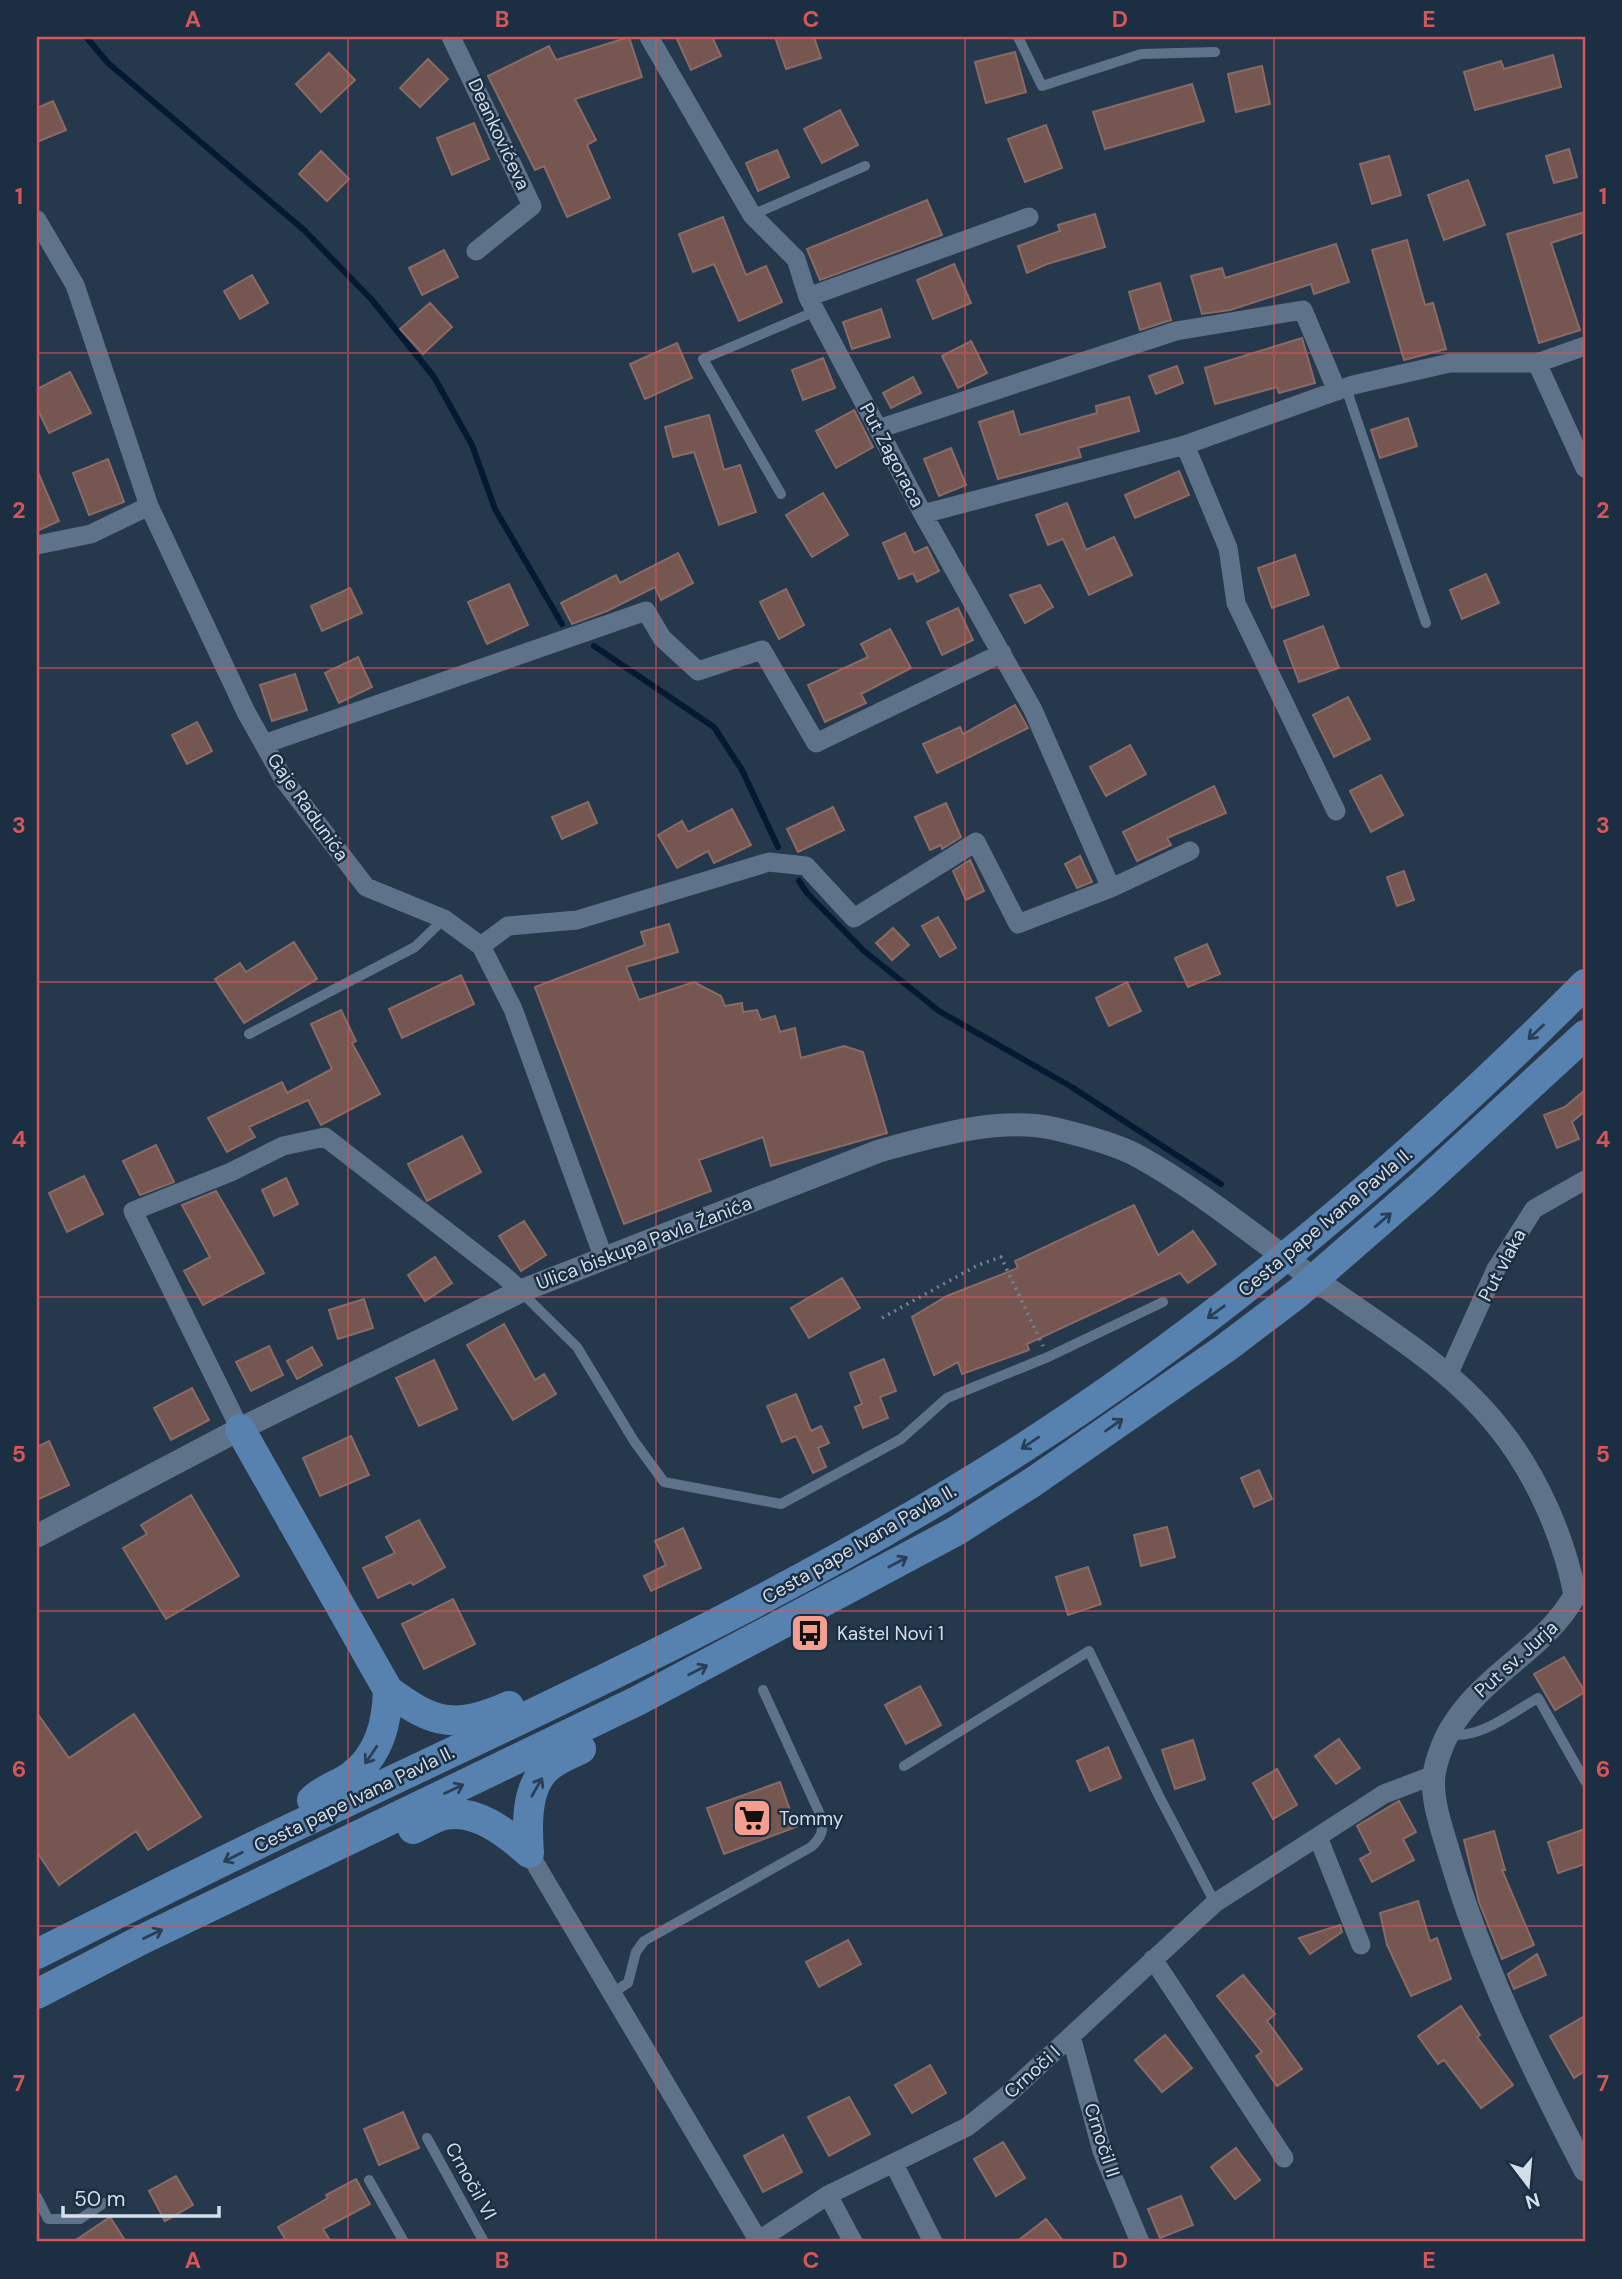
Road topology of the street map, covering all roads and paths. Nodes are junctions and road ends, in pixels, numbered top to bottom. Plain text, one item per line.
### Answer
1 (451, 37) edge
2 (649, 37) edge
3 (1018, 37) edge
4 (1215, 52) dead end
5 (864, 166) dead end
6 (752, 215) junction
7 (1030, 217) dead end
8 (37, 220) edge
9 (476, 251) dead end
10 (812, 304) junction
11 (1585, 346) edge
12 (1538, 363) junction
13 (1341, 390) junction
14 (878, 429) junction
15 (1185, 445) junction
16 (1585, 468) edge
17 (781, 494) dead end
18 (149, 506) junction
19 (923, 514) junction
20 (37, 545) edge
21 (1426, 623) dead end
22 (1002, 653) junction
23 (264, 744) junction
24 (1336, 811) dead end
25 (1191, 850) dead end
26 (1111, 888) junction
27 (444, 919) junction
28 (481, 946) junction
29 (1585, 984) edge
30 (249, 1034) dead end
31 (1585, 1035) edge
32 (1585, 1180) edge
33 (1268, 1257) junction
34 (604, 1259) junction
35 (521, 1292) junction
36 (1163, 1302) dead end
37 (883, 1318) dead end
38 (1048, 1357) junction
39 (1448, 1375) junction
40 (240, 1429) junction
41 (37, 1536) edge
42 (1580, 1595) edge
43 (591, 1686) junction
44 (388, 1690) junction
45 (763, 1690) dead end
46 (637, 1701) junction
47 (1448, 1734) junction
48 (904, 1766) dead end
49 (1434, 1775) junction
50 (1585, 1781) edge
51 (295, 1826) junction
52 (1318, 1837) junction
53 (349, 1839) junction
54 (529, 1853) junction
55 (1215, 1903) junction
56 (1362, 1945) dead end
57 (37, 1954) edge
58 (1153, 1959) junction
59 (612, 1993) junction
60 (37, 1994) edge
61 (1071, 2036) junction
62 (427, 2138) dead end
63 (1284, 2158) dead end
64 (894, 2164) junction
65 (1585, 2170) edge
66 (369, 2179) dead end
67 (828, 2195) junction
68 (37, 2197) edge
69 (104, 2203) dead end
70 (757, 2241) edge
71 (404, 2242) edge
72 (484, 2242) edge
73 (853, 2242) edge
74 (933, 2242) edge
75 (1140, 2242) edge

1 - 9 street, Deankovićeva
2 - 6 street, Put Zagoraca
3 - 4 lane
5 - 6 lane
6 - 10 street, Put Zagoraca
7 - 10 street
8 - 18 street, Gaje Radunića
10 - 14 street, Put Zagoraca
10 - 17 lane
11 - 12 street
12 - 13 street
12 - 16 street
13 - 14 street
13 - 15 street
13 - 21 lane
14 - 19 street, Put Zagoraca
15 - 19 street
15 - 24 street
18 - 20 street
18 - 23 street, Gaje Radunića
19 - 22 street, Put Zagoraca
22 - 23 street
22 - 26 street, Put Zagoraca
23 - 27 street, Gaje Radunića
25 - 26 street
26 - 28 street
27 - 28 street, Gaje Radunića
27 - 30 lane
28 - 34 street, Gaje Radunića
29 -> 33 main road, Cesta pape Ivana Pavla II.
46 -> 31 main road, Cesta pape Ivana Pavla II.
32 - 39 street, Put vlaka
33 - 34 street, Ulica biskupa Pavla Žanića
33 - 39 street, Put sv. Jurja
33 -> 43 main road, Cesta pape Ivana Pavla II.
34 - 35 street, Ulica biskupa Pavla Žanića
35 - 38 lane
35 - 40 street, Ulica biskupa Pavla Žanića
35 - 40 street
36 - 38 lane
37 - 38 path
39 - 42 street, Put sv. Jurja
40 - 41 street, Ulica biskupa Pavla Žanića
40 - 44 main road
42 - 47 street, Put sv. Jurja
43 - 44 main road
43 - 51 main road, Cesta pape Ivana Pavla II.
44 -> 51 main road
45 - 59 lane
53 -> 46 main road, Cesta pape Ivana Pavla II.
54 -> 46 main road
47 - 49 street, Put sv. Jurja
47 - 50 lane
48 - 55 lane
49 - 52 street, Crnoči l
49 - 65 street, Put sv. Jurja
51 -> 57 main road, Cesta pape Ivana Pavla II.
52 - 55 street, Crnoči l
52 - 56 street
53 - 54 main road
60 -> 53 main road, Cesta pape Ivana Pavla II.
54 - 59 street
55 - 58 street, Crnoči l
58 - 61 street, Crnoči l
58 - 63 street
59 - 70 street
61 - 64 street, Crnoči l
61 - 75 street, Crnočil II
62 - 72 lane, Crnočil VI
64 - 67 street, Crnoči l
64 - 74 street
66 - 71 lane
67 - 70 street, Crnoči l
67 - 73 street
68 - 69 lane

